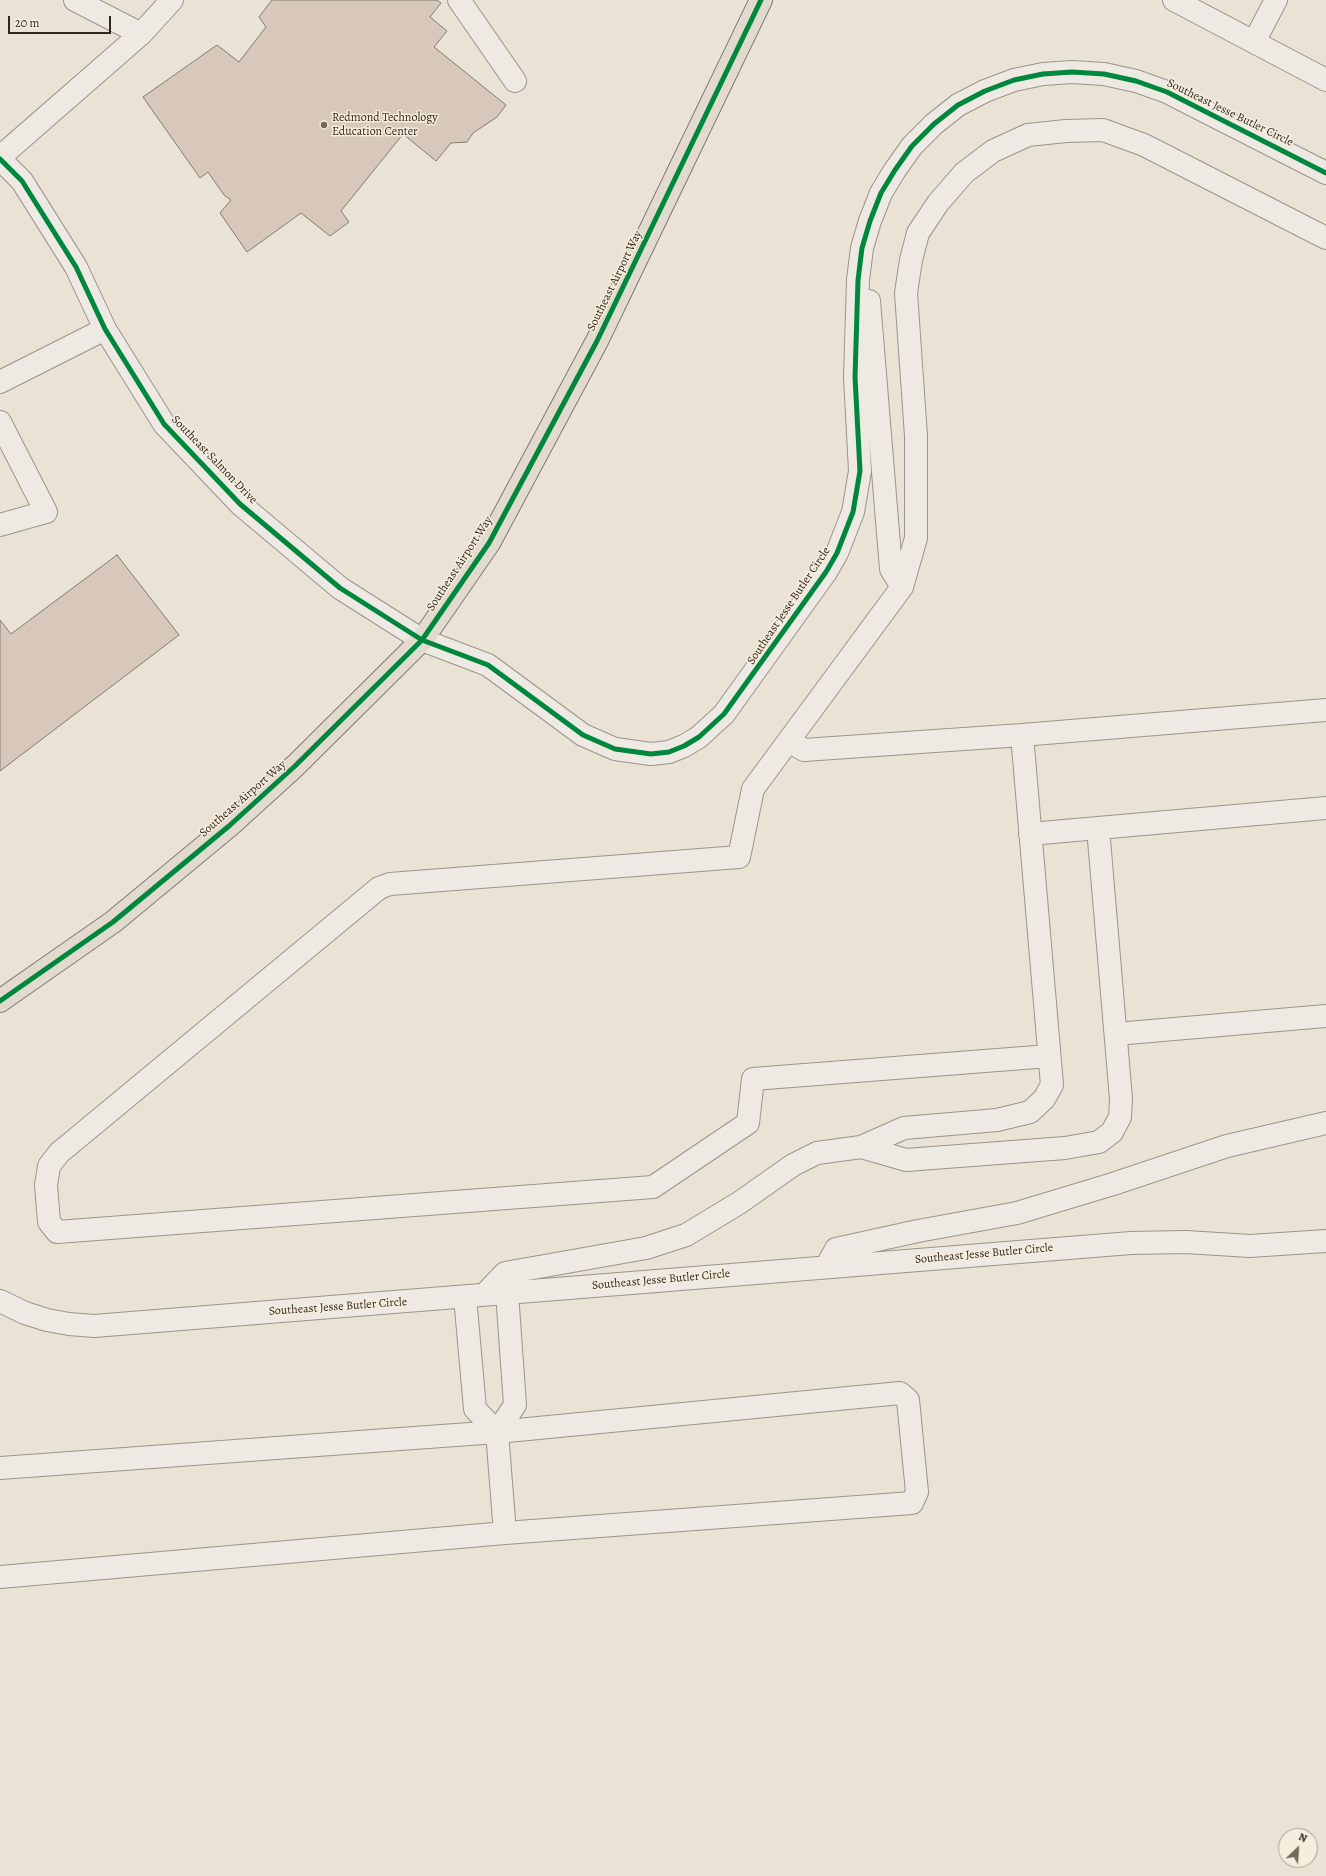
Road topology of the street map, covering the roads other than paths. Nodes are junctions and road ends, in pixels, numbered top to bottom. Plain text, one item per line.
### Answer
1 (75, 0) edge
2 (172, 0) edge
3 (459, 0) edge
4 (761, 0) edge
5 (1174, 0) edge
6 (1276, 0) edge
7 (141, 34) junction
8 (1254, 42) junction
9 (1326, 80) edge
10 (515, 81) dead end
11 (0, 158) edge
12 (1326, 172) edge
13 (1326, 238) edge
14 (858, 280) junction
15 (105, 329) junction
16 (0, 382) edge
17 (0, 422) edge
18 (0, 524) edge
19 (902, 587) junction
20 (422, 640) junction
21 (1326, 710) edge
22 (1022, 735) junction
23 (789, 741) junction
24 (1326, 808) edge
25 (1098, 828) junction
26 (1030, 834) junction
27 (0, 1001) edge
28 (1326, 1016) edge
29 (1116, 1034) junction
30 (1049, 1056) junction
31 (1326, 1123) edge
32 (861, 1147) junction
33 (1326, 1241) edge
34 (826, 1267) junction
35 (507, 1293) junction
36 (475, 1296) junction
37 (0, 1302) edge
38 (497, 1432) junction
39 (0, 1468) edge
40 (505, 1533) junction
41 (0, 1577) edge

1 - 7 street
2 - 7 street
3 - 10 street
4 - 20 main road, Southeast Airport Way
5 - 8 street
6 - 8 street
7 - 11 street
8 - 9 street
11 - 15 street, Southeast Salmon Drive
12 - 14 street, Southeast Jesse Butler Circle
13 - 19 street
14 - 19 street
14 - 20 street, Southeast Jesse Butler Circle
15 - 16 street
15 - 20 street, Southeast Salmon Drive
17 - 18 street
19 - 23 street
20 - 27 main road, Southeast Airport Way
21 - 22 street
22 - 23 street
22 - 26 street
23 - 30 street
24 - 25 street
25 - 26 street
25 - 29 street
26 - 30 street
28 - 29 street
29 - 32 street
30 - 32 street
31 - 34 street
32 - 36 street
33 - 34 street, Southeast Jesse Butler Circle
34 - 35 street, Southeast Jesse Butler Circle
35 - 36 street, Southeast Jesse Butler Circle
35 - 38 street
36 - 37 street, Southeast Jesse Butler Circle
36 - 38 street
38 - 39 street
38 - 40 street
38 - 40 street
40 - 41 street

